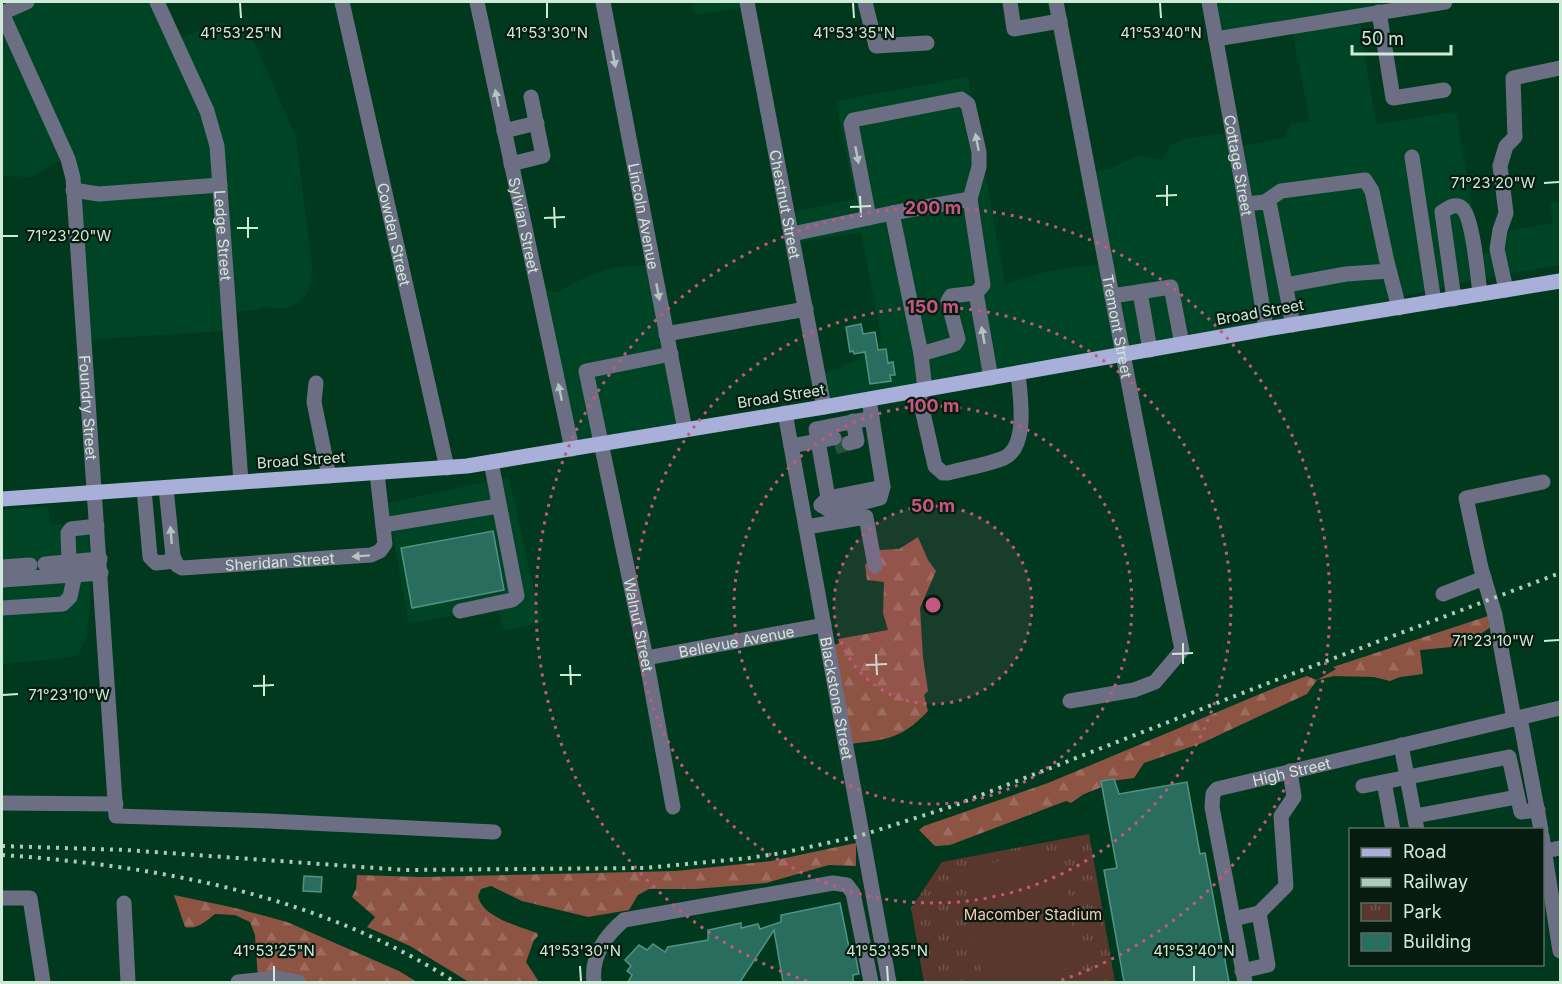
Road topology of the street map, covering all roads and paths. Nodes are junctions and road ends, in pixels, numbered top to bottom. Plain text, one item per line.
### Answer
1 (27, 2) edge
2 (157, 2) edge
3 (342, 2) edge
4 (477, 2) edge
5 (603, 2) edge
6 (747, 2) edge
7 (865, 2) edge
8 (1010, 2) edge
9 (1056, 2) edge
10 (1209, 2) edge
11 (1445, 2) edge
12 (1379, 12) junction
13 (2, 13) edge
14 (1060, 21) junction
15 (1216, 39) junction
16 (927, 43) dead end
17 (1560, 68) edge
18 (1444, 90) dead end
19 (531, 97) dead end
20 (537, 123) junction
21 (504, 131) junction
22 (1412, 157) dead end
23 (511, 164) junction
24 (219, 185) junction
25 (74, 190) junction
26 (970, 199) junction
27 (1265, 202) junction
28 (1246, 204) junction
29 (892, 213) junction
30 (869, 218) junction
31 (792, 234) junction
32 (1389, 271) junction
33 (1560, 281) edge
34 (1286, 285) junction
35 (1506, 290) junction
36 (1140, 292) junction
37 (976, 293) junction
38 (1480, 294) junction
39 (1112, 296) junction
40 (1454, 299) junction
41 (1434, 302) junction
42 (1399, 308) junction
43 (806, 309) junction
44 (1293, 325) junction
45 (1266, 329) junction
46 (666, 334) junction
47 (1182, 344) junction
48 (1150, 350) junction
49 (671, 354) junction
50 (921, 354) junction
51 (1123, 354) junction
52 (1018, 373) junction
53 (991, 378) junction
54 (316, 383) dead end
55 (921, 390) junction
56 (868, 400) junction
57 (818, 408) junction
58 (785, 413) junction
59 (872, 418) junction
60 (685, 430) junction
61 (836, 437) junction
62 (603, 444) junction
63 (791, 446) junction
64 (572, 449) junction
65 (491, 462) junction
66 (447, 468) junction
67 (377, 473) junction
68 (329, 476) junction
69 (241, 482) junction
70 (1543, 482) dead end
71 (166, 488) junction
72 (144, 489) junction
73 (95, 493) junction
74 (2, 500) edge
75 (825, 502) junction
76 (498, 506) junction
77 (803, 508) junction
78 (383, 525) junction
79 (97, 526) junction
80 (806, 527) junction
81 (175, 561) junction
82 (100, 566) junction
83 (875, 566) dead end
84 (2, 567) edge
85 (72, 568) junction
86 (1482, 573) junction
87 (2, 580) edge
88 (1443, 594) dead end
89 (2, 608) edge
90 (460, 611) dead end
91 (825, 625) junction
92 (646, 658) junction
93 (1070, 701) dead end
94 (1560, 708) edge
95 (1517, 718) junction
96 (1401, 745) junction
97 (1290, 771) junction
98 (1407, 777) junction
99 (1384, 782) junction
100 (1363, 786) dead end
101 (1517, 797) junction
102 (2, 803) edge
103 (673, 807) dead end
104 (116, 810) junction
105 (1538, 810) junction
106 (1416, 823) edge
107 (1393, 828) edge
108 (1541, 828) edge
109 (494, 832) dead end
110 (1549, 845) edge
111 (2, 898) edge
112 (124, 903) dead end
113 (1259, 913) junction
114 (1233, 919) junction
115 (1560, 951) edge
116 (1244, 977) edge
117 (43, 982) edge
118 (128, 982) edge
119 (238, 982) edge
120 (298, 982) edge
121 (594, 982) edge
122 (871, 982) edge
123 (889, 982) edge

1 - 13 street
2 - 24 street, Ledge Street
3 - 66 street, Cowden Street
21 -> 4 street, Sylvian Street
5 -> 46 street, Lincoln Avenue
6 - 31 street, Chestnut Street
7 - 16 street
8 - 14 street
9 - 14 street, Tremont Street
10 - 15 street, Cottage Street
11 - 12 street
12 - 15 street
12 - 18 street
13 - 25 street, Foundry Street
14 - 39 street, Tremont Street
15 - 28 street, Cottage Street
17 - 35 street
19 - 20 street
20 - 21 street
20 - 23 street
21 - 23 street, Sylvian Street
22 - 41 street
64 -> 23 street, Sylvian Street
24 - 25 street
24 - 69 street, Ledge Street
25 - 73 street, Foundry Street
26 - 29 street
26 -> 30 street
26 - 37 street
27 - 28 street
27 - 32 street
27 - 34 street
28 - 45 street, Cottage Street
29 - 30 street
29 - 50 street
30 - 31 street
31 - 43 street, Chestnut Street
32 - 34 street
32 - 42 street
33 - 35 main road, Broad Street
34 - 44 street
35 - 38 main road, Broad Street
36 - 39 street
36 - 47 street
36 - 48 street
37 - 50 street
53 -> 37 street
38 - 40 main road, Broad Street
38 - 40 street
39 - 51 street, Tremont Street
40 - 41 main road, Broad Street
41 - 42 main road, Broad Street
42 - 44 main road, Broad Street
43 - 46 street
43 - 57 street, Chestnut Street
44 - 45 main road, Broad Street
45 - 47 main road, Broad Street
46 - 49 street, Lincoln Avenue
47 - 48 main road, Broad Street
48 - 51 main road, Broad Street
49 - 60 street, Lincoln Avenue
49 - 62 street, Walnut Street
50 - 55 street
51 - 52 main road, Broad Street
51 - 93 street, Tremont Street
52 - 53 main road, Broad Street
52 - 55 street
53 - 55 main road, Broad Street
54 - 68 street
55 - 56 main road, Broad Street
56 - 57 main road, Broad Street
56 - 59 street
57 - 58 main road, Broad Street
57 - 61 street, Chestnut Street
58 - 60 main road, Broad Street
58 - 63 street, Blackstone Street
59 - 61 street
59 - 75 street
60 - 62 main road, Broad Street
61 - 63 street
61 - 75 street, Chestnut Street
62 - 64 main road, Broad Street
62 - 92 street, Walnut Street
63 - 77 street, Blackstone Street
64 - 65 main road, Broad Street
65 - 66 main road, Broad Street
65 - 76 street
66 - 67 main road, Broad Street
67 - 68 main road, Broad Street
67 - 78 street, Sheridan Street
68 - 69 main road, Broad Street
69 - 71 main road, Broad Street
70 - 86 street
71 - 72 main road, Broad Street
81 -> 71 street
72 - 73 main road, Broad Street
72 - 81 street
73 - 74 main road, Broad Street
73 - 79 street, Foundry Street
75 - 77 street
76 - 78 street
76 - 90 street
77 - 80 street, Blackstone Street
78 -> 81 street, Sheridan Street
79 - 82 street, Foundry Street
79 - 85 street
80 - 83 street
80 - 91 street, Blackstone Street
82 - 85 street
82 - 104 street, Foundry Street
84 - 85 street
85 - 87 street
85 - 89 street
86 - 88 street
86 - 95 street
91 - 92 street, Bellevue Avenue
91 - 123 street, Blackstone Street
92 - 103 street, Walnut Street
94 - 95 street, High Street
95 - 96 street, High Street
95 - 105 street
96 - 97 street, High Street
96 - 98 street
97 - 113 street
97 - 114 street, High Street
98 - 99 street
98 - 101 street
98 - 106 street
99 - 100 street
99 - 107 street
101 - 105 street
101 - 106 street
102 - 104 street
104 - 109 street
105 - 108 street
110 - 115 street
111 - 117 street
112 - 118 street
113 - 114 street
113 - 116 street
114 - 116 street, High Street
119 - 120 street
121 - 122 street

